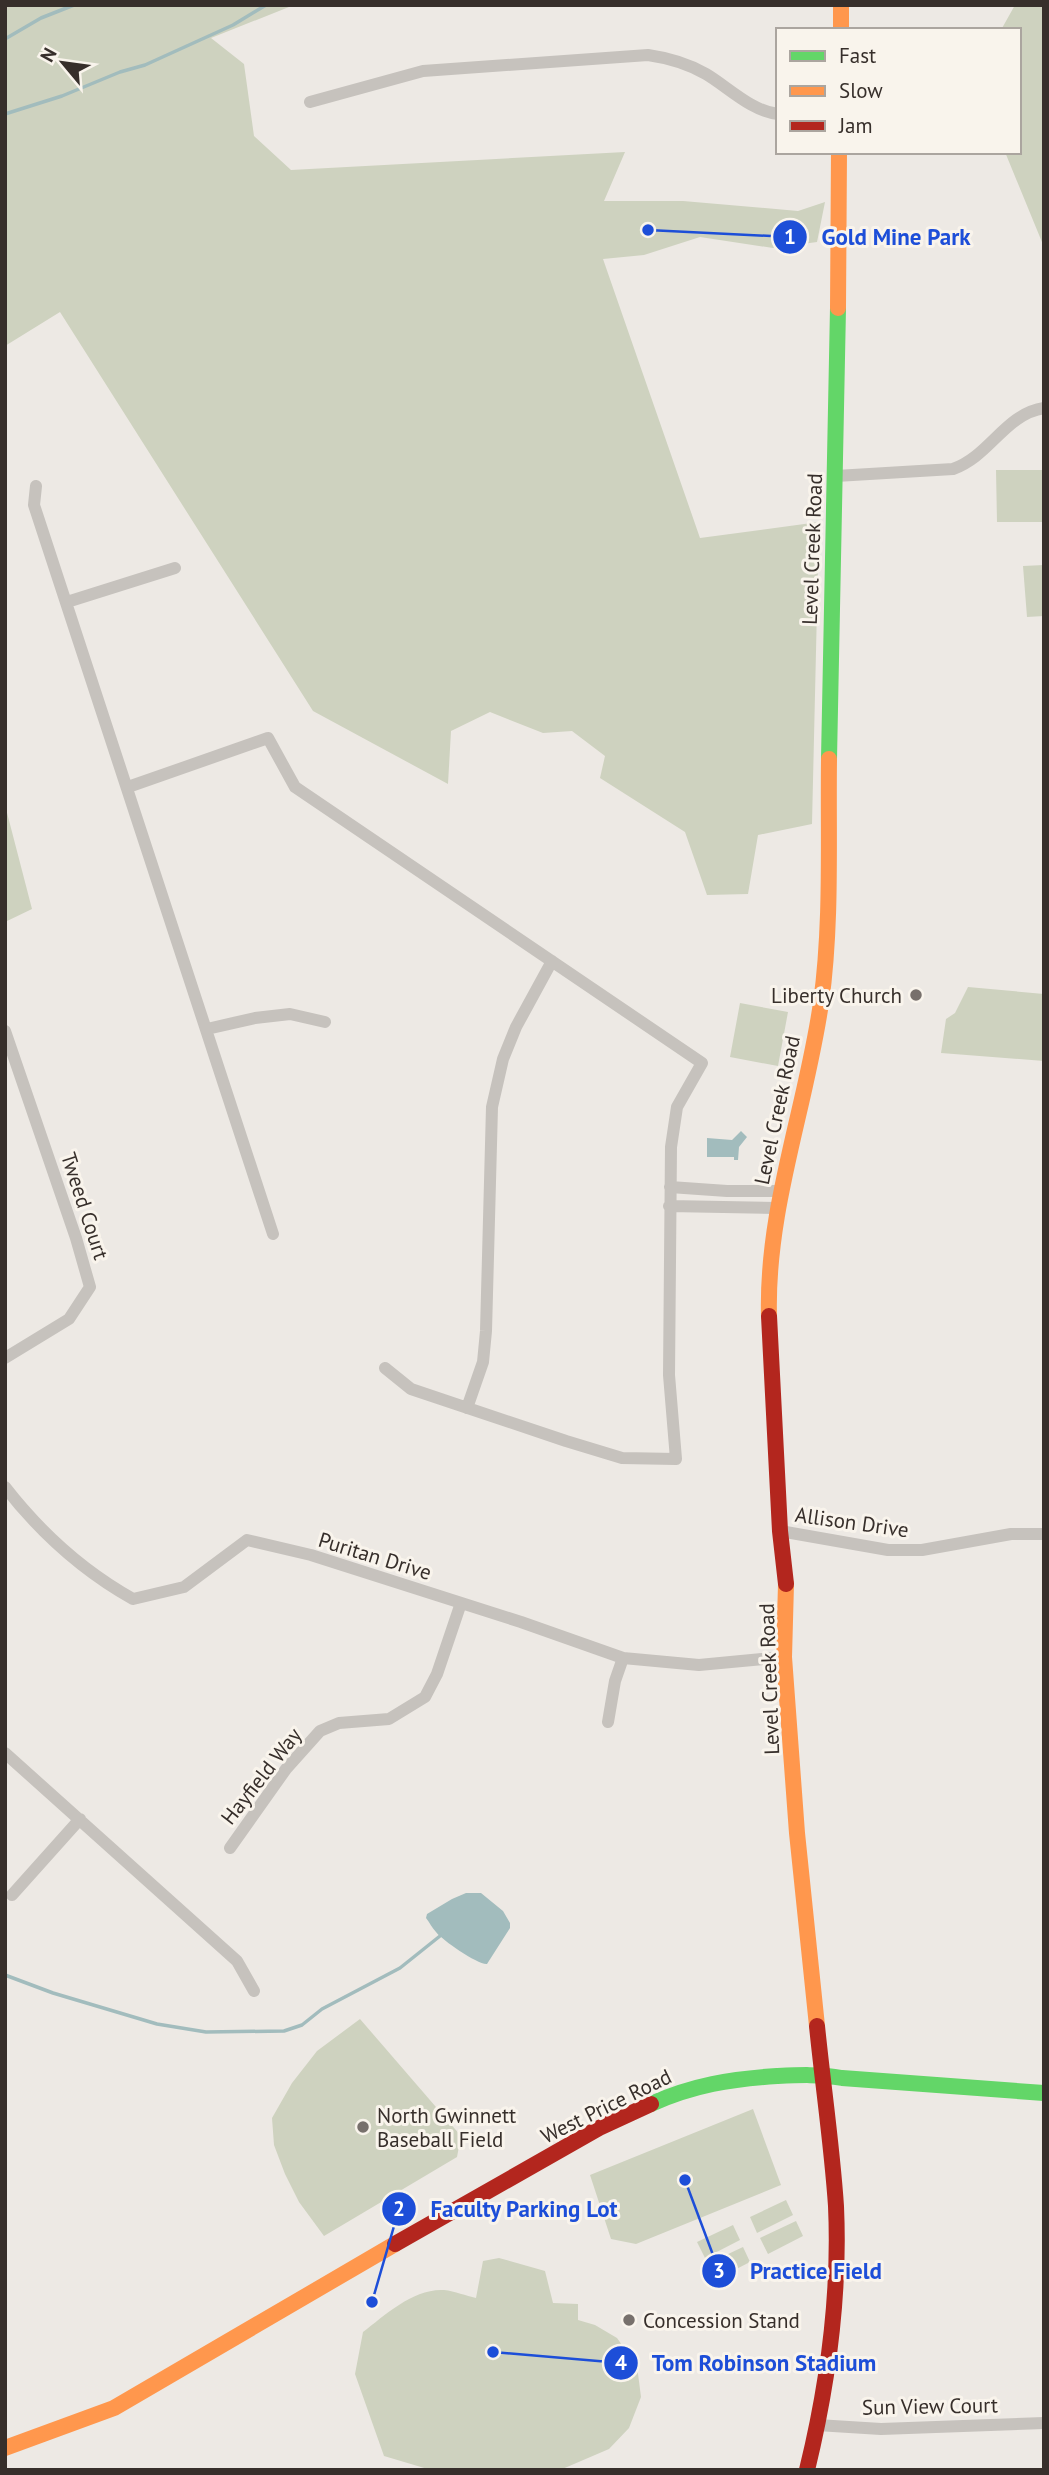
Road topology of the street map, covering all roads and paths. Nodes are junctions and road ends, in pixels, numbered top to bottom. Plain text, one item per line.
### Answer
1 (841, 5) edge
2 (841, 28) edge
3 (310, 102) dead end
4 (776, 114) edge
5 (839, 154) edge
6 (1044, 408) edge
7 (836, 476) junction
8 (36, 486) dead end
9 (175, 568) dead end
10 (67, 602) junction
11 (128, 787) junction
12 (552, 961) junction
13 (325, 1022) dead end
14 (207, 1029) junction
15 (5, 1031) edge
16 (670, 1186) junction
17 (780, 1191) junction
18 (669, 1206) junction
19 (777, 1208) junction
20 (274, 1234) dead end
21 (5, 1358) edge
22 (385, 1368) dead end
23 (467, 1408) junction
24 (5, 1487) edge
25 (780, 1531) junction
26 (1044, 1534) edge
27 (461, 1603) junction
28 (784, 1657) junction
29 (622, 1658) junction
30 (608, 1722) dead end
31 (5, 1753) edge
32 (80, 1819) junction
33 (230, 1848) dead end
34 (12, 1895) dead end
35 (254, 1991) dead end
36 (822, 2074) junction
37 (1044, 2092) edge
38 (1044, 2423) edge
39 (817, 2425) junction
40 (5, 2448) edge
41 (807, 2470) edge

1 - 2 street
3 - 4 street
5 - 7 street, Level Creek Road
6 - 7 street
7 - 17 street, Level Creek Road
8 - 10 street
9 - 10 street
10 - 11 street
11 - 12 street
11 - 14 street
12 - 16 street
12 - 23 street
13 - 14 street
14 - 20 street
15 - 21 street, Tweed Court
16 - 17 street
16 - 18 street
17 - 19 street, Level Creek Road
18 - 19 street
18 - 23 street
19 - 25 street, Level Creek Road
22 - 23 street
24 - 27 street, Puritan Drive
25 - 26 street, Allison Drive
25 - 28 street, Level Creek Road
27 - 29 street, Puritan Drive
27 - 33 street, Hayfield Way
28 - 29 street, Puritan Drive
28 - 36 street, Level Creek Road
29 - 30 street
31 - 32 street
32 - 34 street
32 - 35 street
36 - 37 street, West Price Road
36 - 39 street, Level Creek Road
36 - 40 street, West Price Road
38 - 39 street, Sun View Court
39 - 41 street, Level Creek Road

